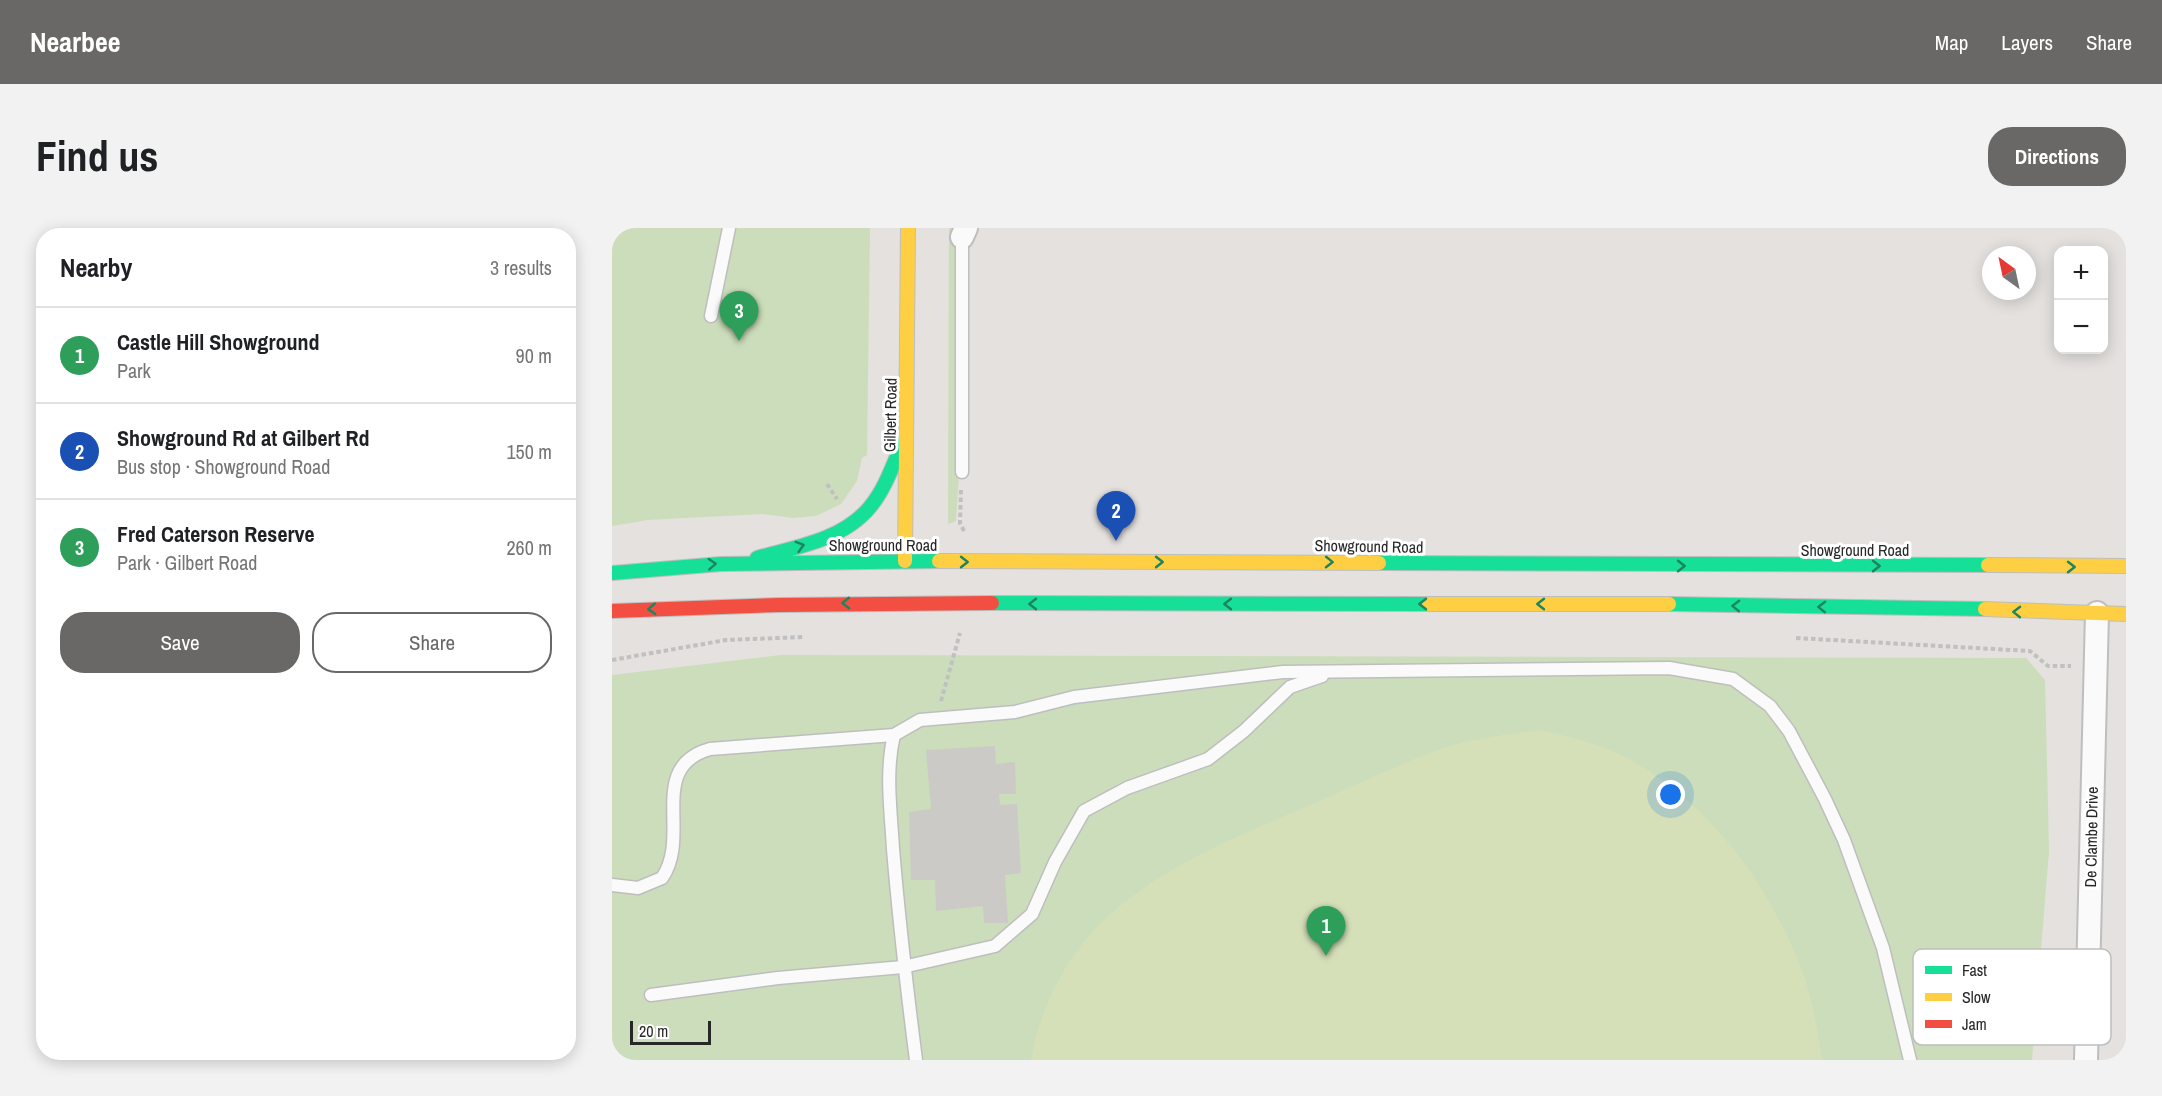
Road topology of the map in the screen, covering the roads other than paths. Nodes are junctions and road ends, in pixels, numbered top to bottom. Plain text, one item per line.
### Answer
1 (729, 228) edge
2 (908, 228) edge
3 (964, 232) edge
4 (711, 316) dead end
5 (906, 437) junction
6 (962, 472) road end
7 (744, 562) junction
8 (2126, 566) edge
9 (905, 567) junction
10 (612, 573) edge
11 (2097, 607) junction
12 (612, 611) edge
13 (2126, 614) edge
14 (1333, 672) junction
15 (894, 735) junction
16 (612, 885) edge
17 (2089, 949) edge
18 (903, 967) junction
19 (651, 995) dead end
20 (2086, 1045) edge
21 (916, 1060) edge
22 (1910, 1060) edge
23 (2086, 1060) edge

1 - 4 lane
2 - 5 main road, Gilbert Road
3 - 6 lane
7 -> 5 main road
5 - 9 main road, Gilbert Road
7 - 9 main road, Showground Road
10 -> 7 main road, Showground Road
9 -> 8 main road, Showground Road
11 -> 12 main road
11 - 13 main road
11 - 17 street, De Clambe Drive
14 - 15 lane
14 - 18 lane
14 - 22 lane
15 - 16 lane
15 - 18 lane
18 - 19 lane
18 - 21 lane
20 - 23 street, De Clambe Drive

